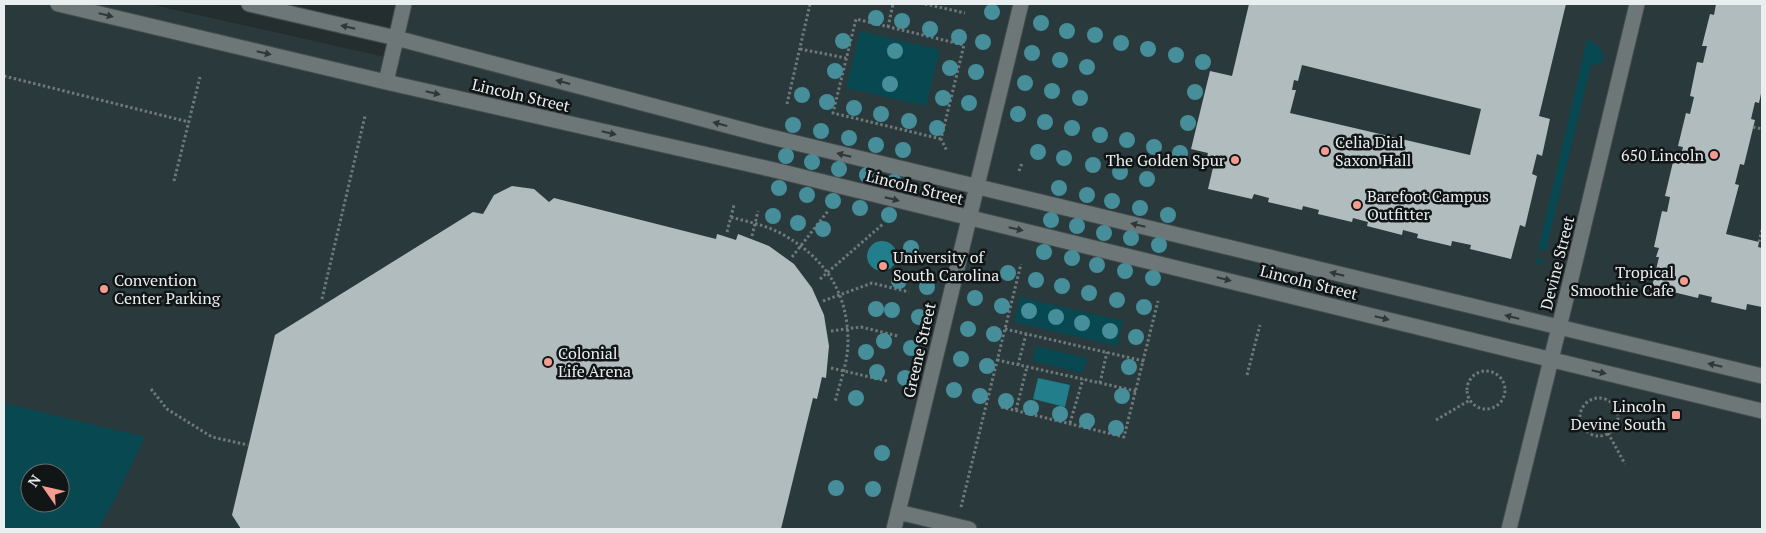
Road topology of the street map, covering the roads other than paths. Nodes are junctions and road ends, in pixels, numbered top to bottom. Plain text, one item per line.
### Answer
1 (58, 4) edge
2 (249, 4) edge
3 (404, 4) edge
4 (1020, 4) edge
5 (1637, 4) edge
6 (396, 38) junction
7 (386, 82) junction
8 (977, 186) junction
9 (969, 218) junction
10 (1559, 328) junction
11 (1551, 361) junction
12 (1762, 376) edge
13 (1762, 411) edge
14 (898, 512) junction
15 (962, 528) edge
16 (894, 529) edge
17 (1509, 529) edge

1 -> 7 street, Lincoln Street
6 -> 2 street, Lincoln Street
3 - 6 street
4 - 8 street, Greene Street
5 - 10 street, Devine Street
6 - 7 street
8 -> 6 street, Lincoln Street
7 -> 9 street, Lincoln Street
8 - 9 street, Greene Street
10 -> 8 street, Lincoln Street
9 -> 11 street, Lincoln Street
9 - 14 street, Greene Street
10 - 11 street, Devine Street
12 -> 10 street, Lincoln Street
11 -> 13 street, Lincoln Street
11 - 17 street, Devine Street
14 - 15 street
14 - 16 street, Greene Street

